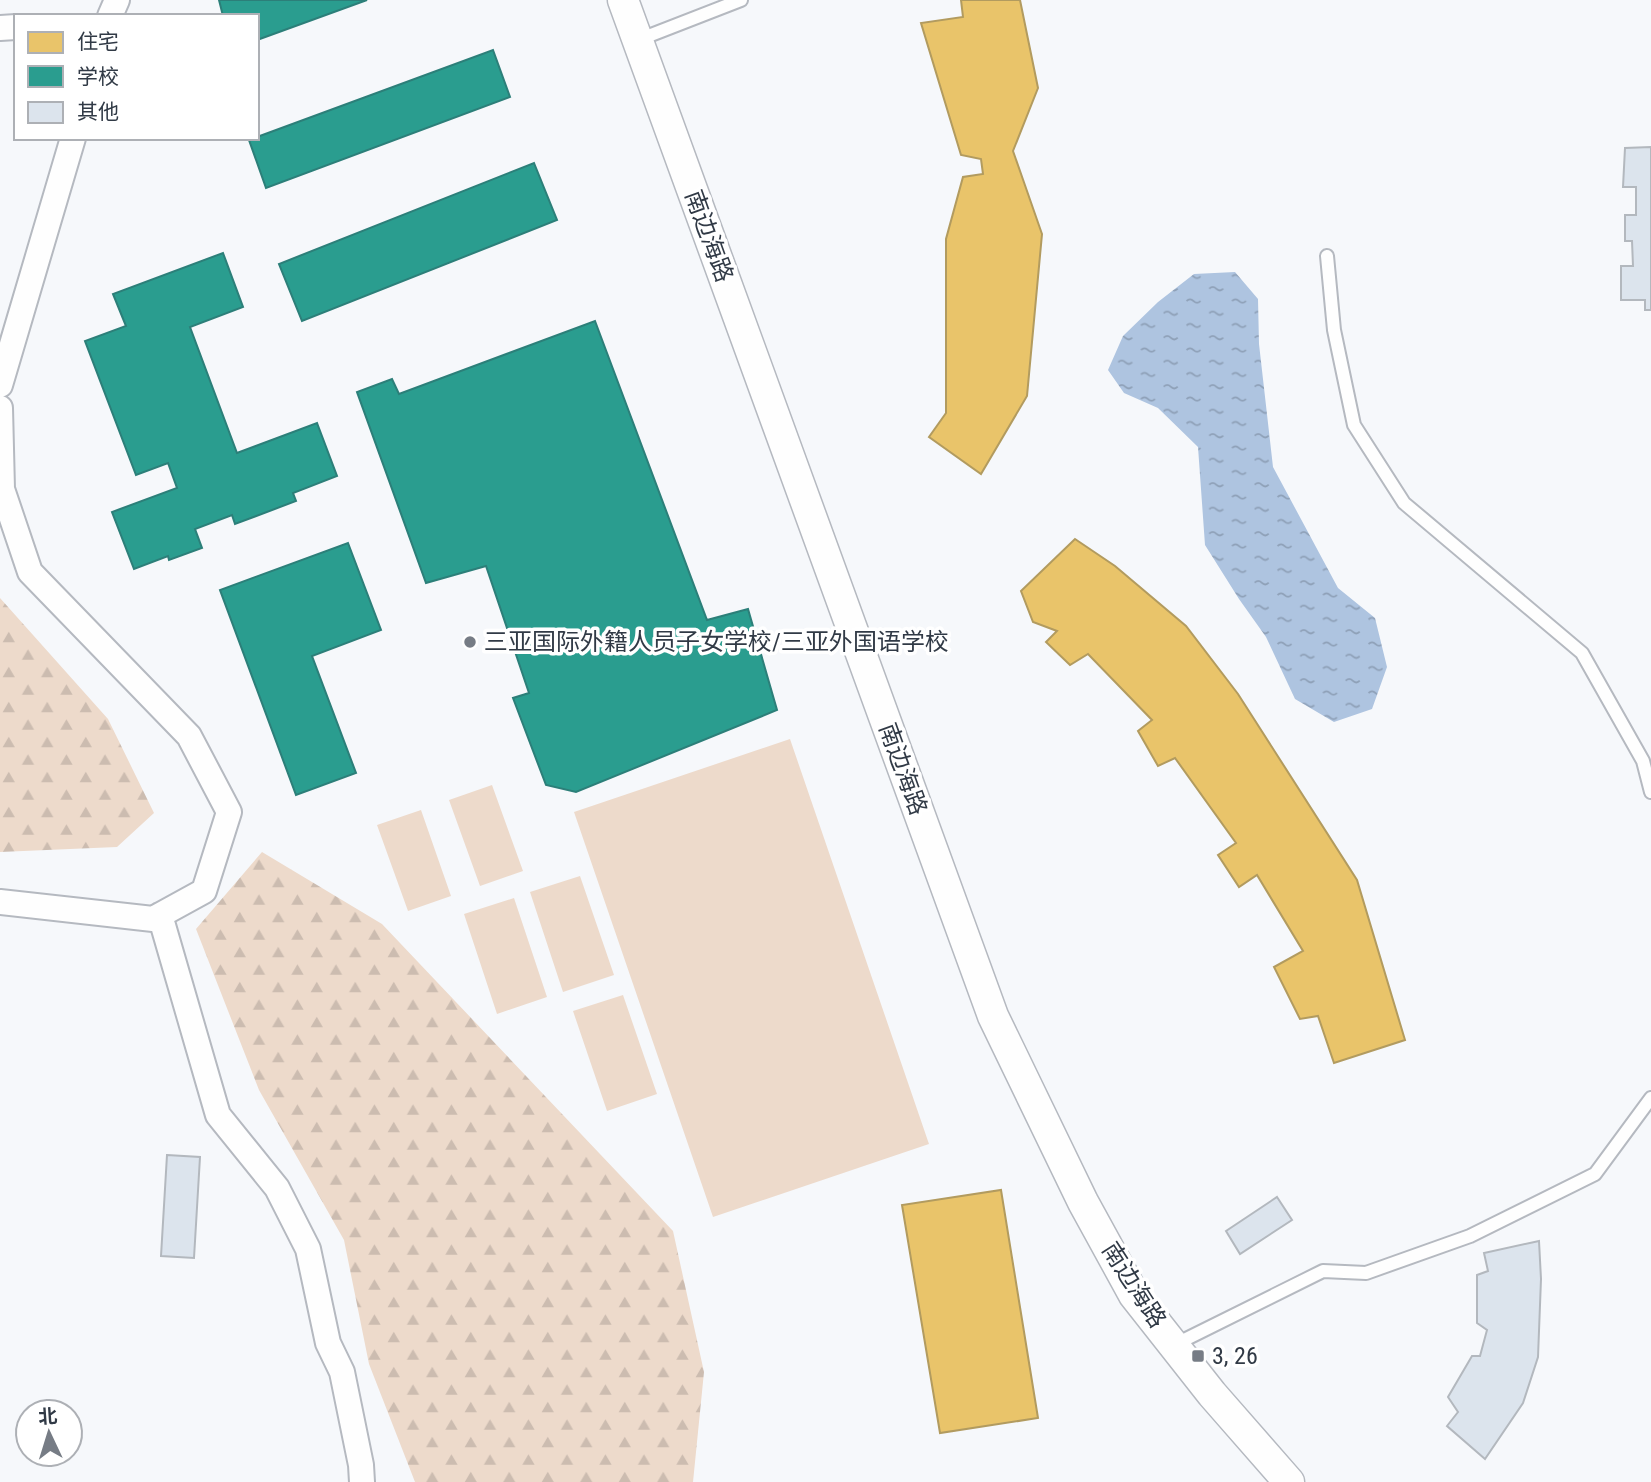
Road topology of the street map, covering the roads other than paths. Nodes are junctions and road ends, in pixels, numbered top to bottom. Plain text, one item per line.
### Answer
1 (623, 0) edge
2 (741, 0) edge
3 (637, 40) junction
4 (72, 140) edge
5 (1327, 256) dead end
6 (0, 385) edge
7 (0, 408) edge
8 (1651, 792) edge
9 (0, 902) edge
10 (160, 915) junction
11 (1651, 1098) edge
12 (1174, 1345) junction
13 (362, 1482) edge
14 (1289, 1482) edge

1 - 3 street, 南边海路
2 - 3 lane
3 - 12 street, 南边海路
4 - 6 street
5 - 8 lane
7 - 10 street
9 - 10 street
10 - 13 street
11 - 12 lane
12 - 14 street, 南边海路

